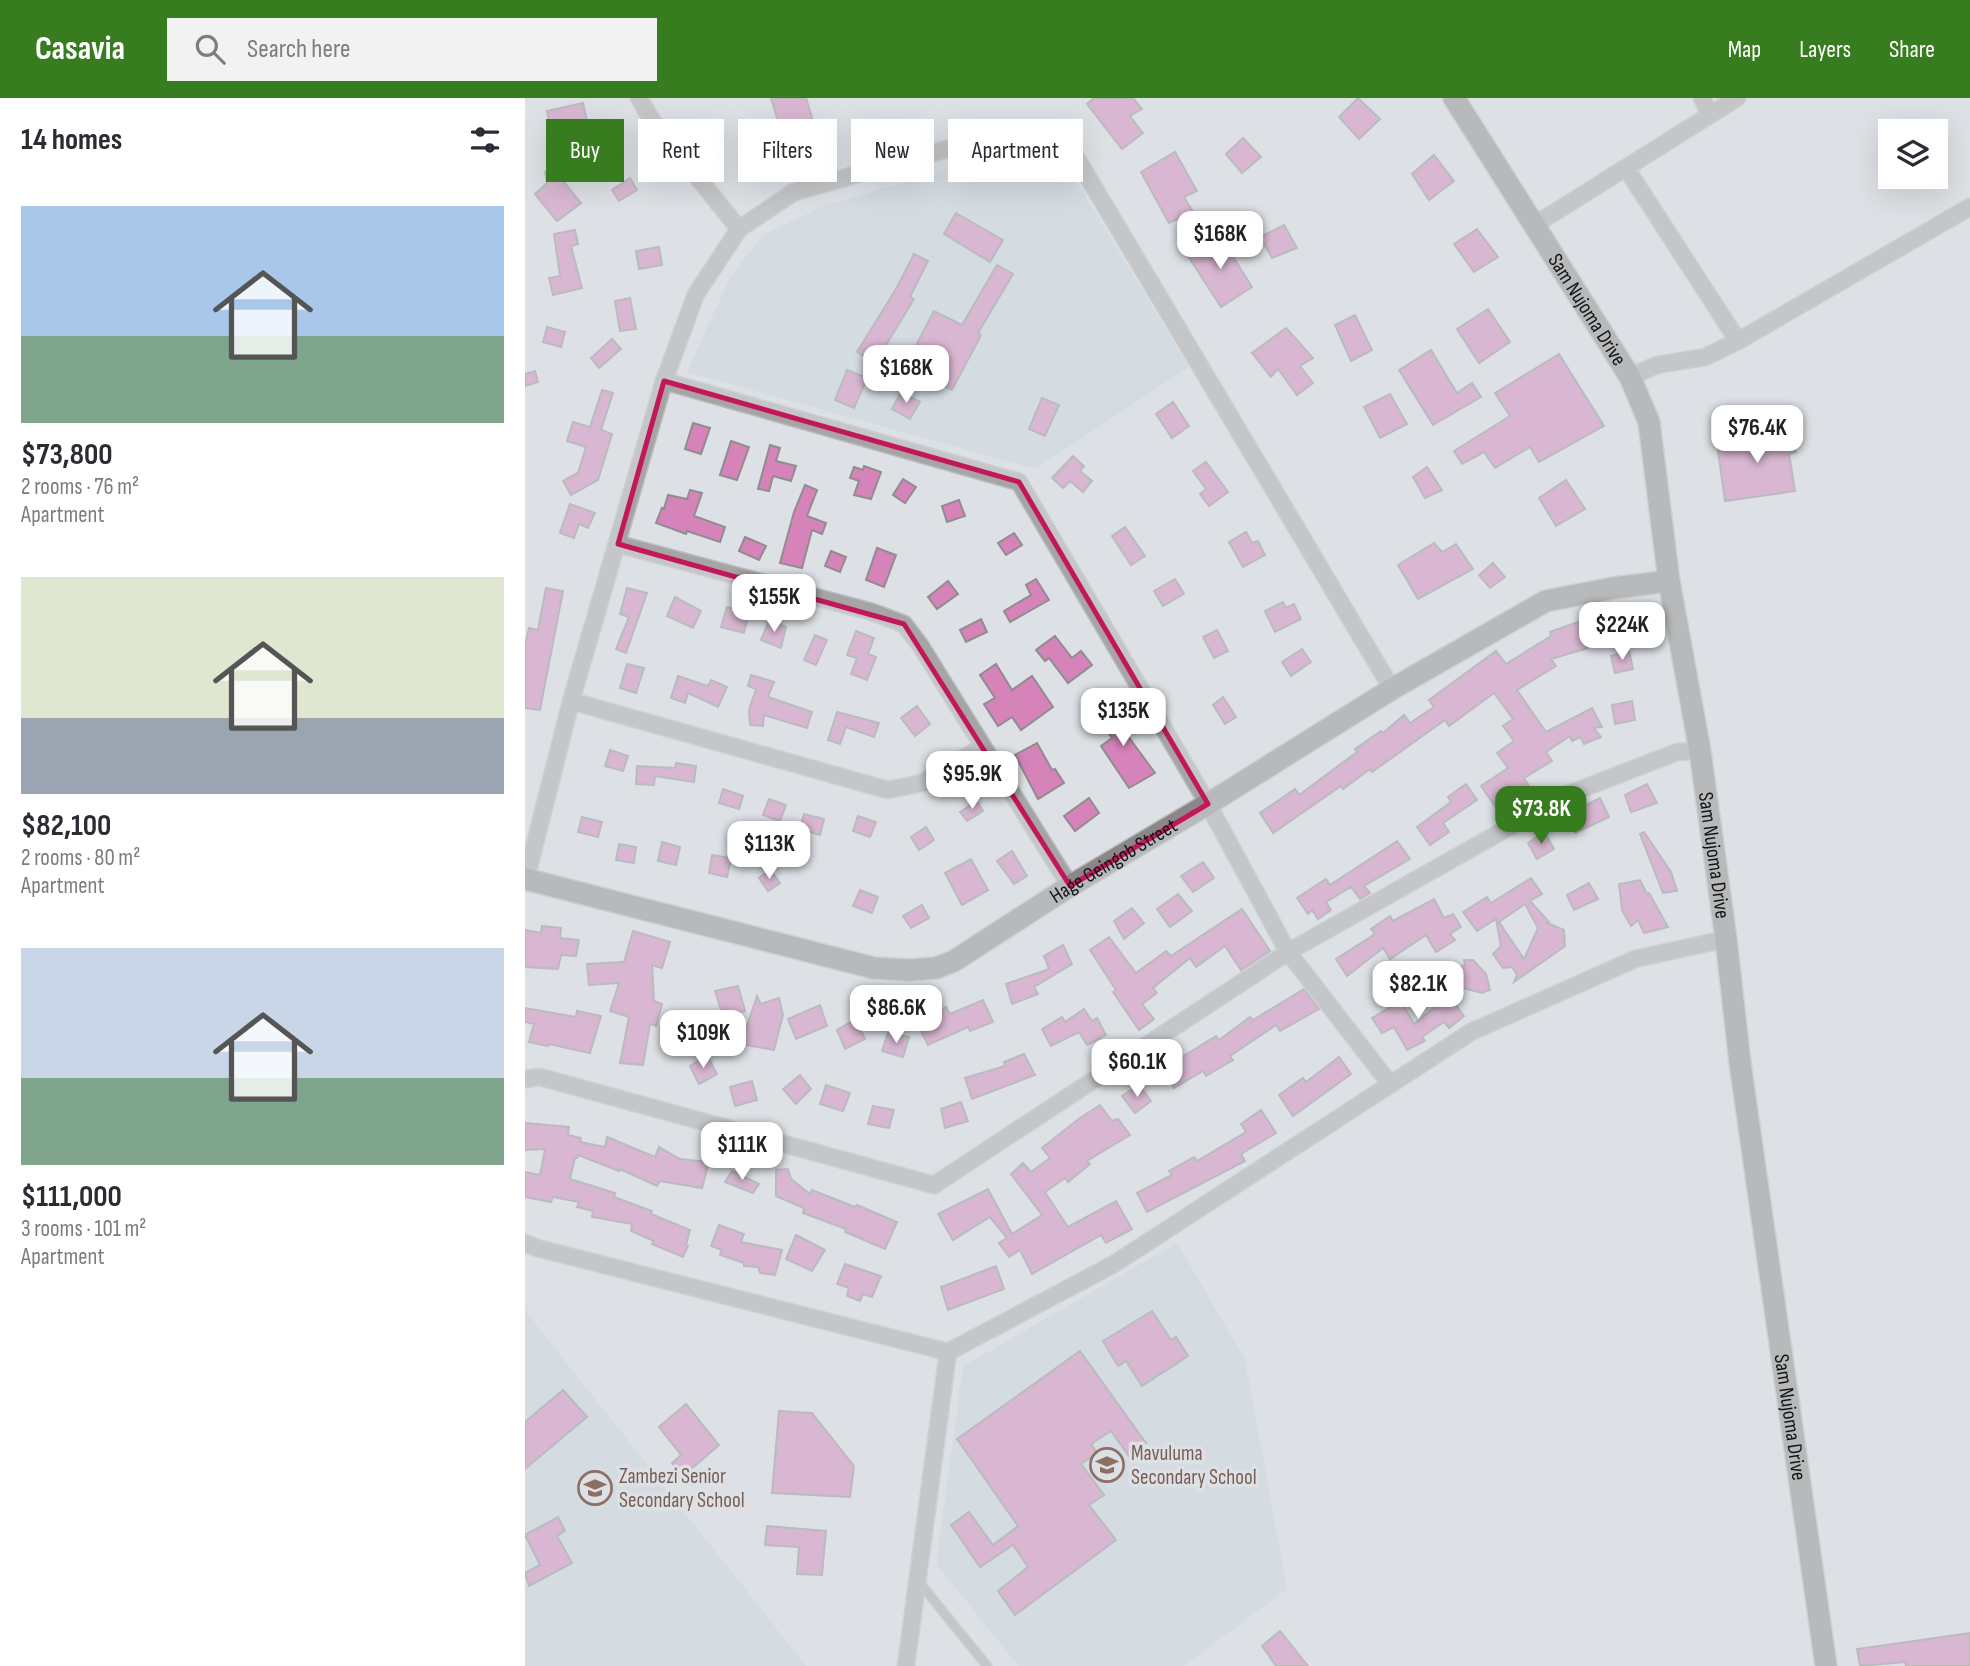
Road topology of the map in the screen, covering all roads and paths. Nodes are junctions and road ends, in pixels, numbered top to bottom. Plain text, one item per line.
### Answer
1 (639, 98) edge
2 (1454, 98) edge
3 (1702, 98) edge
4 (1737, 98) edge
5 (1709, 114) junction
6 (1626, 168) junction
7 (1970, 207) edge
8 (1533, 226) junction
9 (739, 229) junction
10 (1738, 341) junction
11 (1630, 377) junction
12 (664, 382) junction
13 (618, 544) junction
14 (1669, 580) junction
15 (1392, 689) junction
16 (571, 701) junction
17 (982, 747) junction
18 (1700, 751) junction
19 (1208, 804) junction
20 (525, 879) edge
21 (1070, 886) junction
22 (1726, 939) junction
23 (1288, 952) junction
24 (525, 1079) edge
25 (1390, 1084) junction
26 (525, 1243) edge
27 (948, 1352) junction
28 (917, 1580) junction
29 (906, 1666) edge
30 (987, 1666) edge
31 (1826, 1666) edge

1 - 9 street
2 - 8 street, Sam Nujoma Drive
3 - 5 street
4 - 5 street
5 - 6 street
6 - 8 street
6 - 10 street
7 - 10 street
8 - 11 street, Sam Nujoma Drive
9 - 12 street
9 - 15 street
10 - 11 street
11 - 14 street, Sam Nujoma Drive
12 - 13 street
12 - 19 street
13 - 16 street
13 - 17 street
14 - 15 street, Hage Geingob Street
14 - 18 street, Sam Nujoma Drive
15 - 19 street, Hage Geingob Street
16 - 17 street
16 - 20 street
17 - 21 street
18 - 22 street, Sam Nujoma Drive
18 - 23 street
19 - 21 street, Hage Geingob Street
19 - 23 street
20 - 21 street, Hage Geingob Street
22 - 25 street
22 - 31 street, Sam Nujoma Drive
23 - 24 street
23 - 25 street
25 - 27 street
26 - 27 street
27 - 28 street
28 - 29 street
28 - 30 lane

